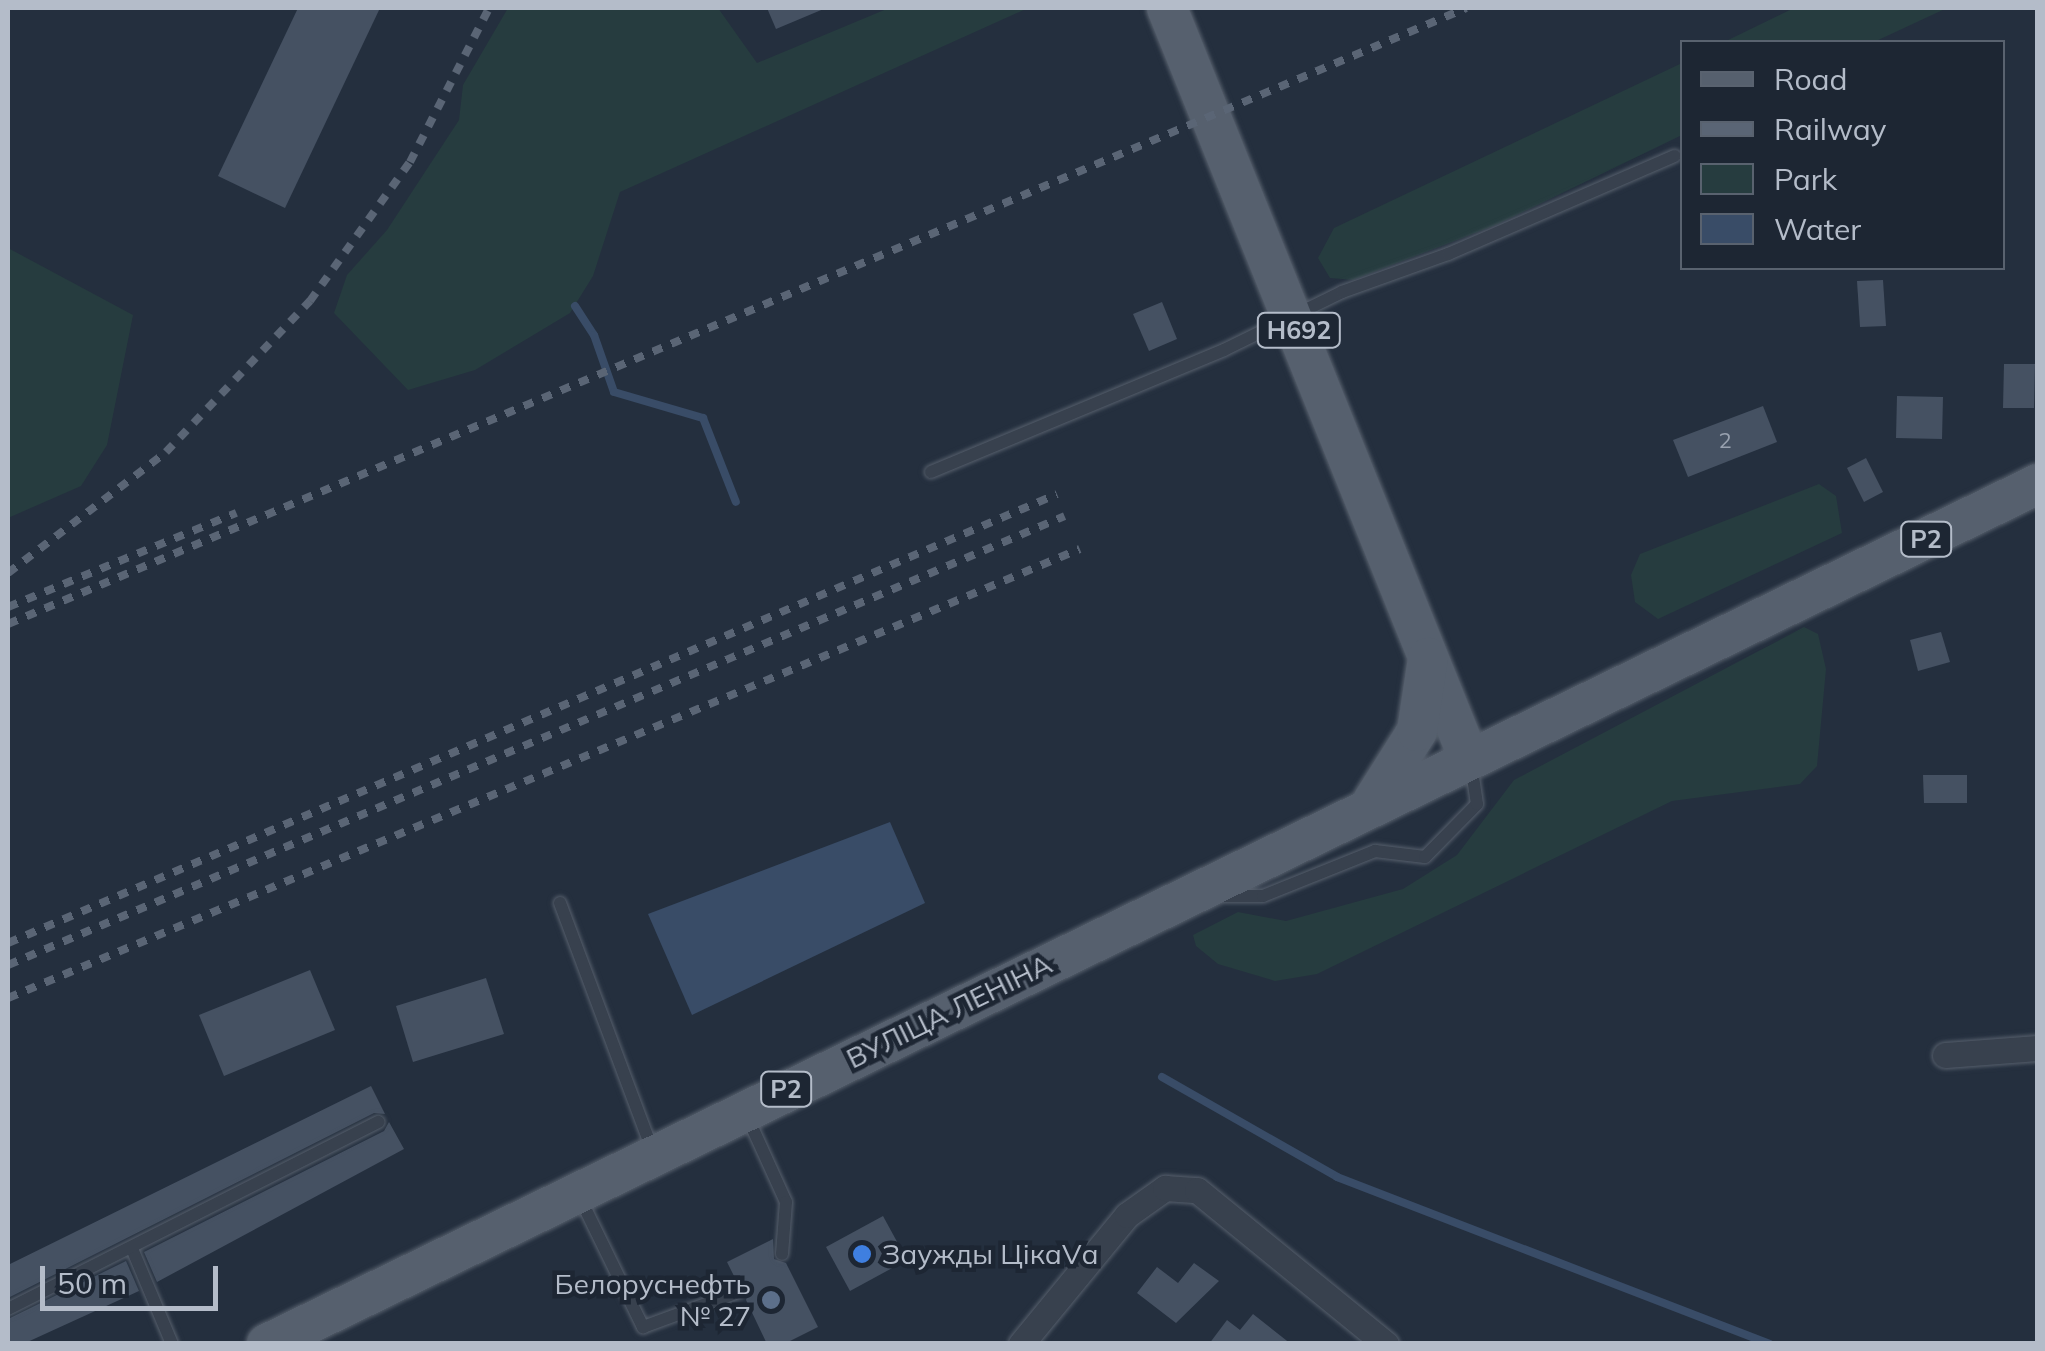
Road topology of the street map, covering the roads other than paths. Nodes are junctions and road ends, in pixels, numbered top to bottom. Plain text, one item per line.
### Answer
1 (1167, 8) edge
2 (1674, 156) dead end
3 (1294, 316) junction
4 (932, 472) dead end
5 (2038, 484) edge
6 (1428, 654) junction
7 (1469, 759) junction
8 (1366, 810) junction
9 (1196, 892) junction
10 (560, 903) dead end
11 (2038, 1048) edge
12 (1945, 1055) dead end
13 (744, 1110) junction
14 (379, 1122) dead end
15 (654, 1154) junction
16 (577, 1192) junction
17 (133, 1251) junction
18 (782, 1254) dead end
19 (742, 1292) dead end
20 (8, 1309) edge
21 (172, 1344) edge
22 (267, 1344) edge
23 (1021, 1344) edge
24 (1386, 1344) edge

1 - 3 main road, Н692
2 - 3 lane
3 - 4 lane
3 - 6 main road, Н692
5 - 7 main road, Р2
6 - 7 main road, Н692
6 - 8 main road
7 - 8 main road, ВУЛІЦА ЛЕНІНА / Р2
7 - 9 lane
8 - 9 main road, ВУЛІЦА ЛЕНІНА / Р2
9 - 13 main road, ВУЛІЦА ЛЕНІНА / Р2
10 - 15 lane
11 - 12 street
13 - 15 main road, ВУЛІЦА ЛЕНІНА / Р2
13 - 18 lane
14 - 17 lane
15 - 16 main road, ВУЛІЦА ЛЕНІНА / Р2
16 - 19 lane
16 - 22 main road, ВУЛІЦА ЛЕНІНА / Р2
17 - 20 lane
17 - 21 lane
23 - 24 street

